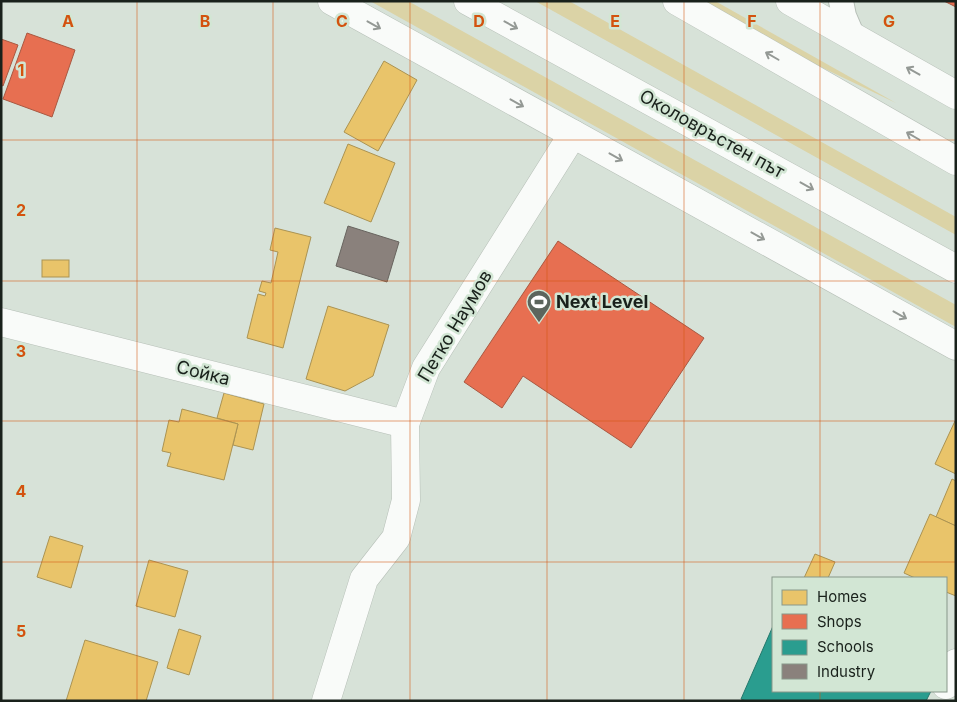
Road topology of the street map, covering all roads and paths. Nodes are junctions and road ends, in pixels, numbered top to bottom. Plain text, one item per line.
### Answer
1 (332, 1) edge
2 (468, 1) edge
3 (677, 1) edge
4 (790, 1) edge
5 (842, 1) edge
6 (853, 36) junction
7 (956, 95) edge
8 (573, 134) junction
9 (956, 161) edge
10 (956, 269) edge
11 (1, 322) edge
12 (956, 346) edge
13 (405, 424) junction
14 (956, 664) edge
15 (947, 683) edge
16 (326, 701) edge

1 -> 8 main road
2 -> 10 main road, Околовръстен път
9 -> 3 main road
4 - 6 main road
5 - 6 lane
7 -> 6 main road
8 -> 12 main road
8 - 13 main road, Петко Наумов
11 - 13 main road, Сойка
13 - 16 main road, Петко Наумов
14 - 15 main road

